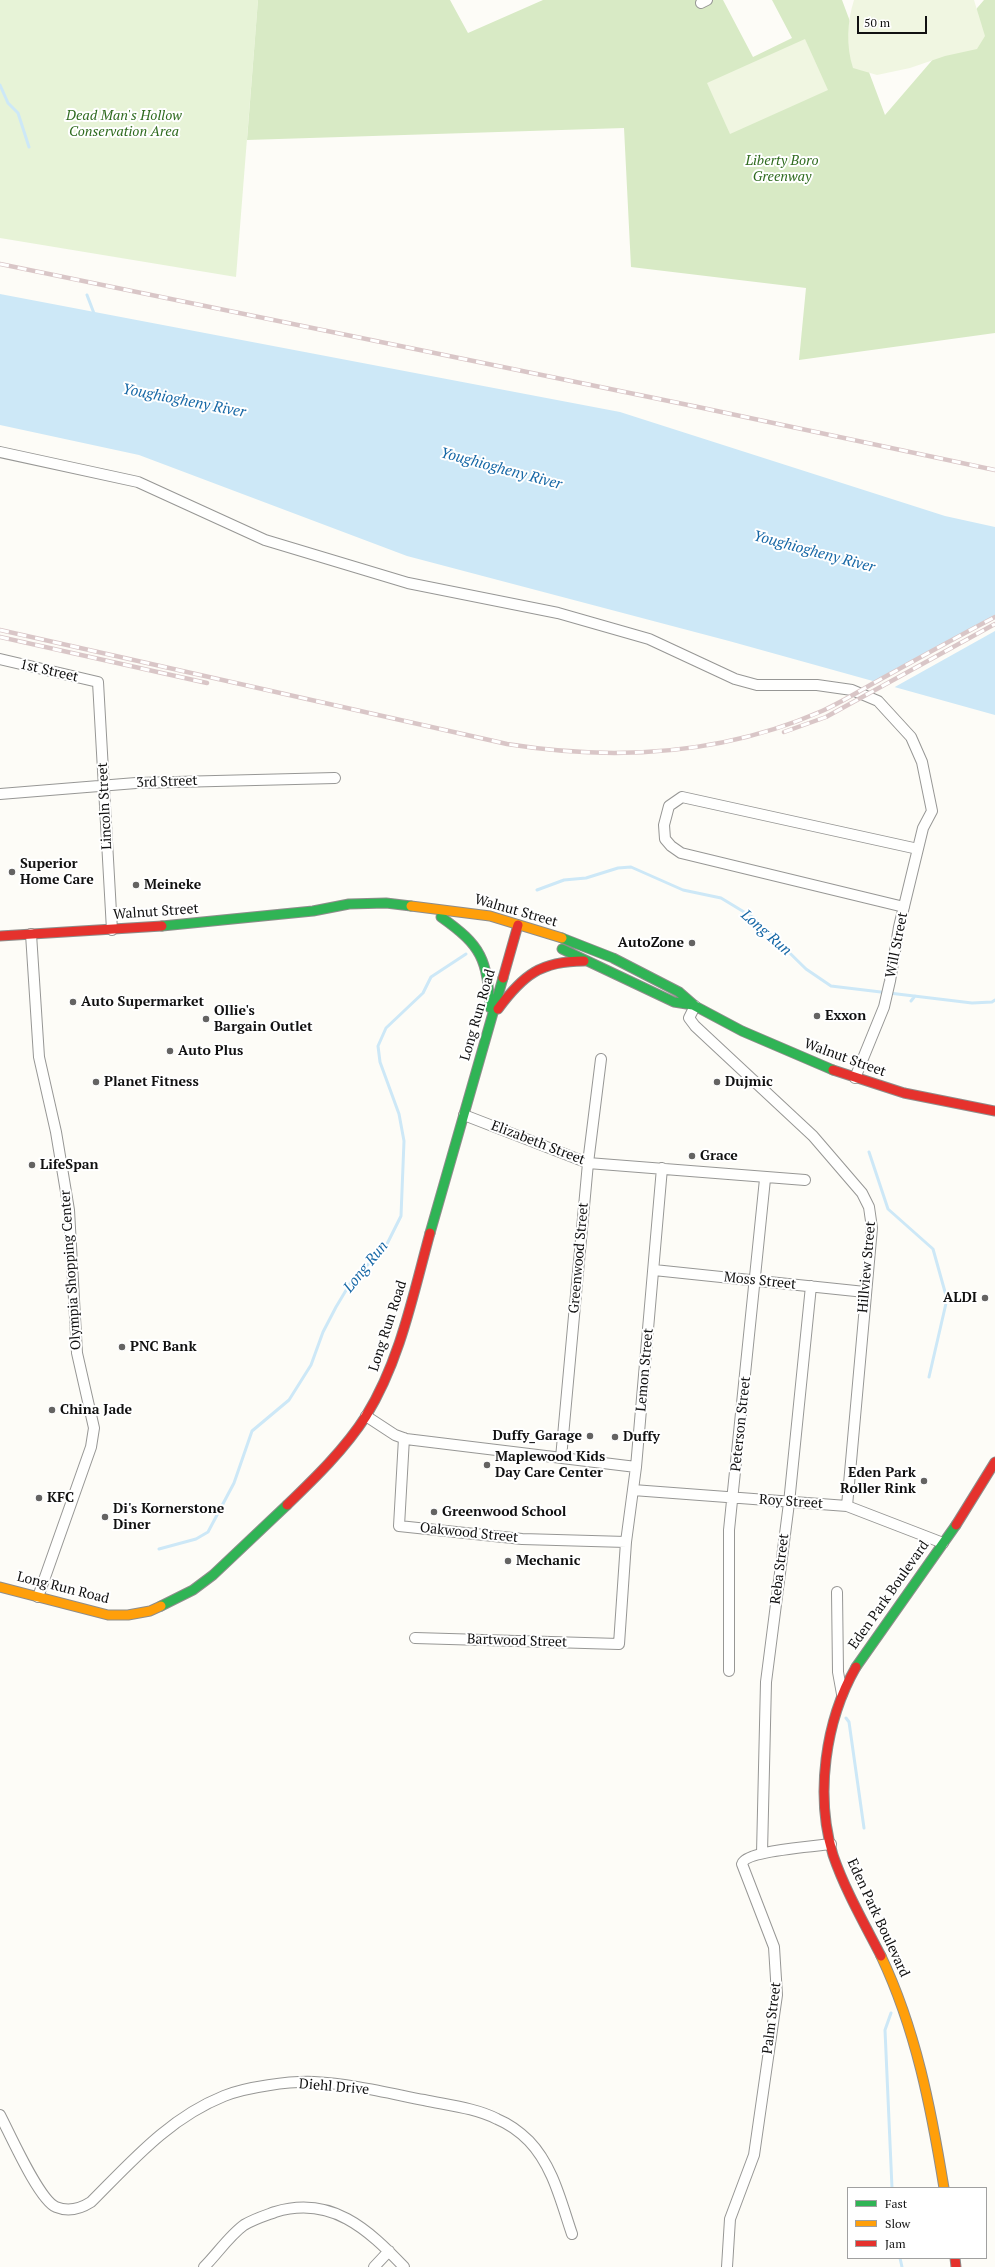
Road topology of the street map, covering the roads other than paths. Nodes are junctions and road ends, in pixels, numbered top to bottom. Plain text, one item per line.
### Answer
1 (0, 452) edge
2 (0, 659) edge
3 (98, 682) joint
4 (335, 778) dead end
5 (104, 786) junction
6 (0, 794) edge
7 (918, 849) junction
8 (904, 907) junction
9 (313, 911) junction
10 (441, 917) junction
11 (480, 925) dead end
12 (112, 930) junction
13 (514, 930) junction
14 (31, 934) junction
15 (0, 936) edge
16 (590, 961) junction
17 (695, 1006) junction
18 (491, 1020) junction
19 (601, 1059) dead end
20 (855, 1078) junction
21 (995, 1111) edge
22 (464, 1115) junction
23 (588, 1163) junction
24 (662, 1168) junction
25 (765, 1178) junction
26 (805, 1180) dead end
27 (654, 1270) junction
28 (756, 1280) junction
29 (811, 1286) junction
30 (865, 1292) junction
31 (366, 1416) junction
32 (404, 1438) junction
33 (561, 1458) junction
34 (995, 1462) edge
35 (636, 1467) junction
36 (633, 1490) junction
37 (733, 1497) junction
38 (789, 1503) junction
39 (847, 1506) junction
40 (626, 1542) junction
41 (943, 1543) junction
42 (0, 1587) edge
43 (837, 1592) dead end
44 (38, 1597) junction
45 (415, 1638) dead end
46 (619, 1644) joint
47 (728, 1671) dead end
48 (843, 1694) junction
49 (831, 1844) junction
50 (762, 1853) junction
51 (0, 2115) edge
52 (944, 2187) edge
53 (572, 2234) dead end
54 (389, 2251) junction
55 (204, 2267) edge
56 (374, 2267) edge
57 (404, 2267) edge
58 (727, 2267) edge

1 - 7 street, Will Street
2 - 3 street, 1st Street
3 - 5 street, Lincoln Street
4 - 5 street, 3rd Street
5 - 6 street, 3rd Street
5 - 12 street, Lincoln Street
7 - 8 street, Will Street
7 - 8 street
8 - 20 street, Will Street
9 - 10 main road, Walnut Street
9 - 12 main road, Walnut Street
9 - 13 main road, Walnut Street
10 - 11 main road, Walnut Street
10 - 18 main road
12 - 14 main road, Walnut Street
13 - 16 main road, Walnut Street
13 - 17 main road, Walnut Street
13 - 18 main road, Long Run Road
14 - 15 main road, Walnut Street
14 - 44 street, Olympia Shopping Center
16 - 17 main road, Walnut Street
16 - 18 main road
17 - 20 main road, Walnut Street
17 - 30 street, Hillview Street
18 - 22 main road, Long Run Road
19 - 23 street, Greenwood Street
20 - 21 main road, Walnut Street
22 - 23 street, Elizabeth Street
22 - 31 main road, Long Run Road
23 - 24 street, Elizabeth Street
23 - 33 street, Greenwood Street
24 - 25 street, Elizabeth Street
24 - 27 street, Lemon Street
25 - 26 street, Elizabeth Street
25 - 28 street, Peterson Street
27 - 28 street, Moss Street
27 - 35 street, Lemon Street
28 - 29 street, Moss Street
28 - 37 street, Peterson Street
29 - 30 street, Moss Street
29 - 38 street, Reba Street
30 - 39 street, Hillview Street
31 - 32 street
31 - 44 main road, Long Run Road
32 - 33 street
32 - 40 street, Oakwood Street
33 - 35 street
34 - 41 main road, Eden Park Boulevard
35 - 36 street, Lemon Street
36 - 37 street, Roy Street
36 - 40 street, Lemon Street
37 - 38 street, Roy Street
37 - 47 street, Peterson Street
38 - 39 street, Roy Street
38 - 50 street, Reba Street
39 - 41 street, Roy Street
40 - 46 street, Lemon Street
41 - 48 main road, Eden Park Boulevard
42 - 44 main road, Long Run Road
43 - 48 street
45 - 46 street, Bartwood Street
48 - 49 main road, Eden Park Boulevard
49 - 50 street, Palm Street
49 - 52 main road, Eden Park Boulevard
50 - 58 street, Palm Street
51 - 53 street, Diehl Drive
54 - 55 street
54 - 56 street
54 - 57 street

